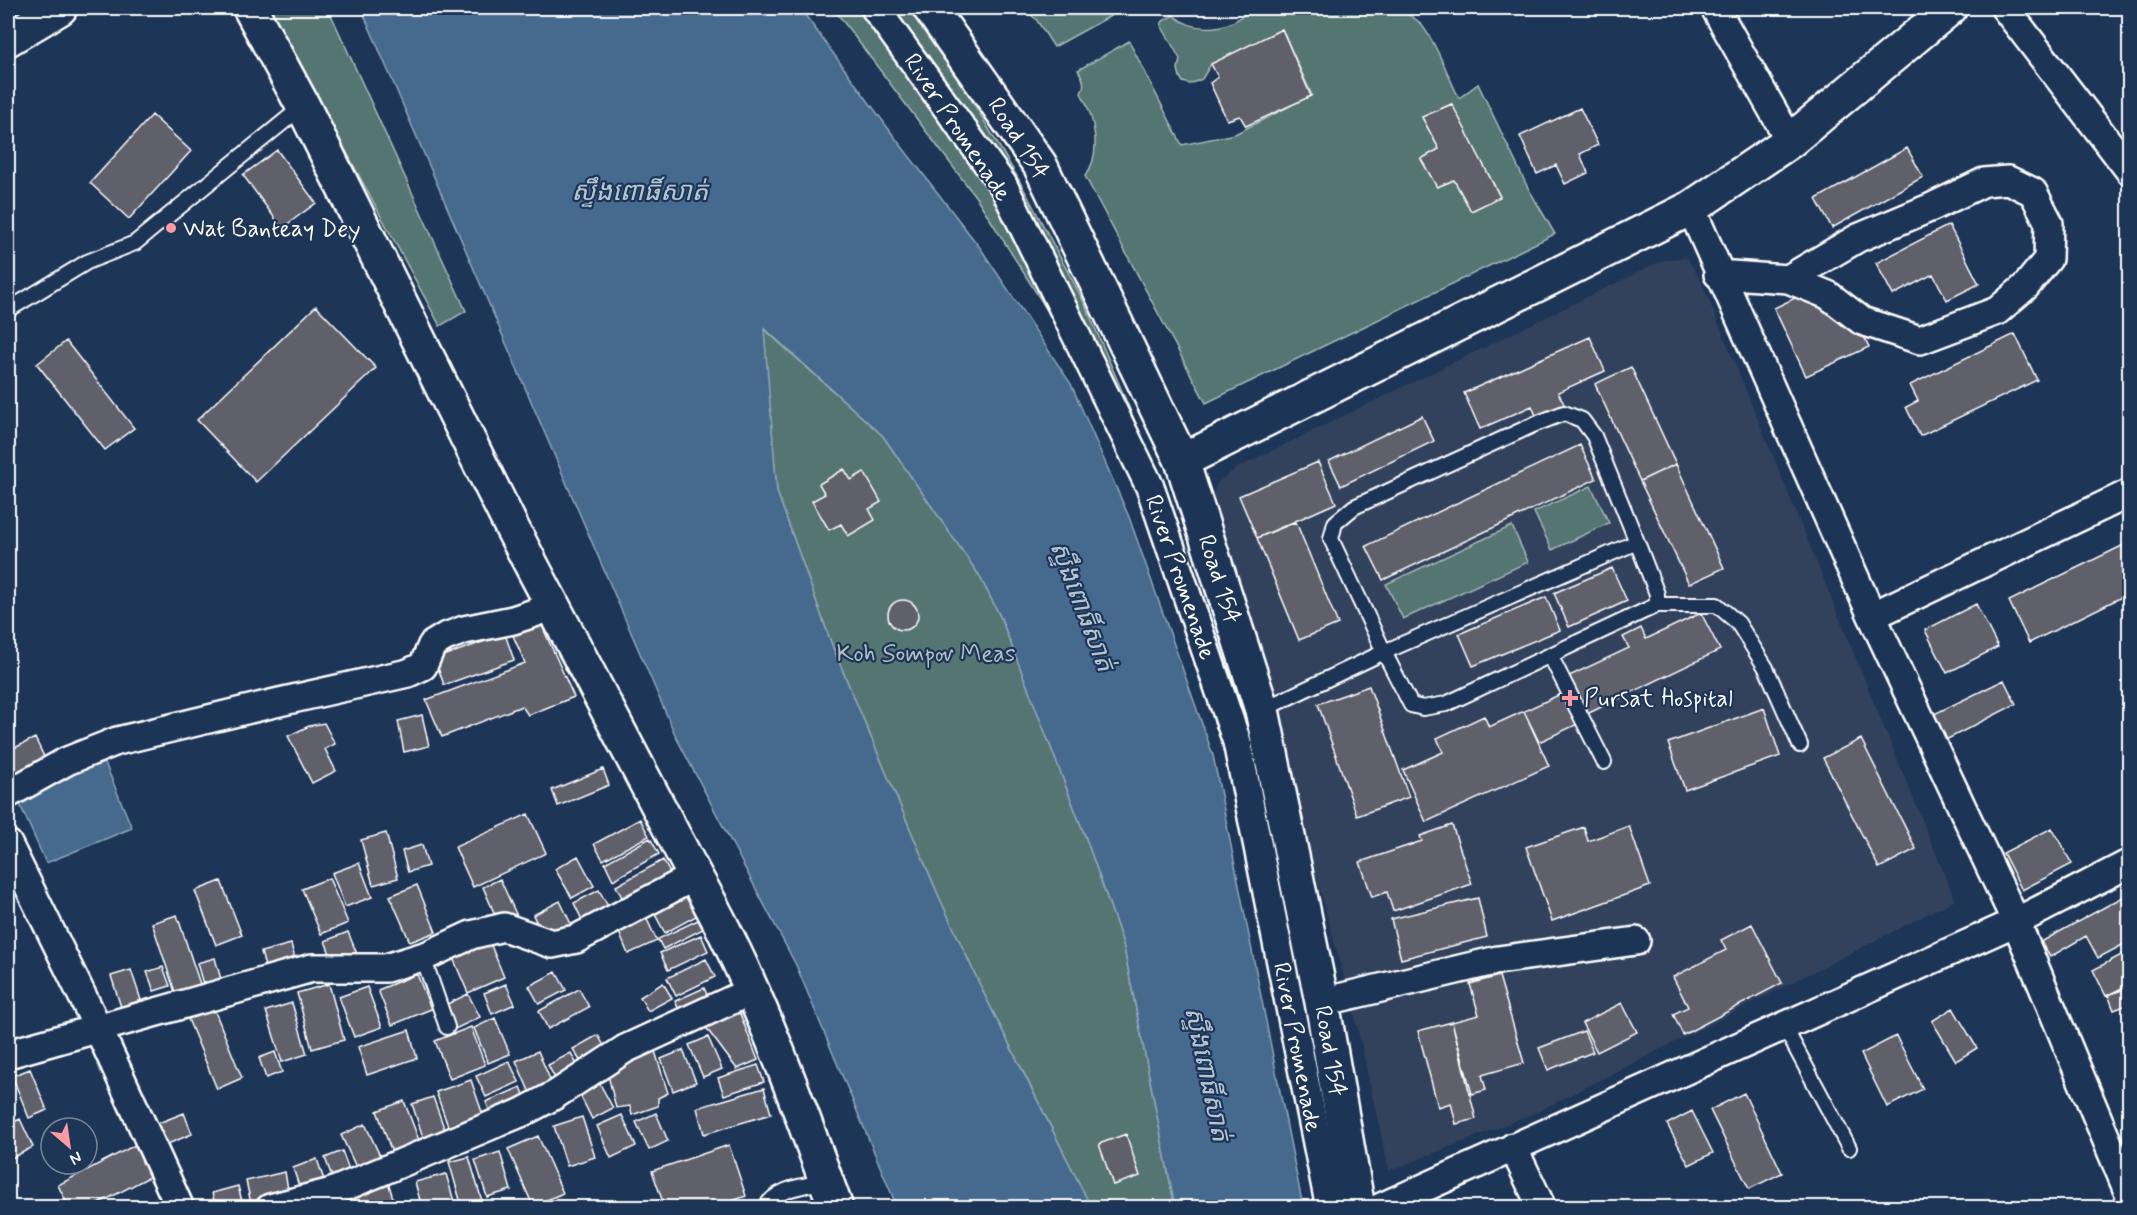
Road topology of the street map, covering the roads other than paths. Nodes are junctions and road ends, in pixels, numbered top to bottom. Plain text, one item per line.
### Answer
1 (60, 8) edge
2 (250, 8) edge
3 (875, 8) edge
4 (930, 8) edge
5 (1715, 8) edge
6 (1950, 8) edge
7 (2005, 8) edge
8 (8, 39) edge
9 (303, 106) junction
10 (1790, 141) junction
11 (2130, 171) edge
12 (1691, 208) junction
13 (1718, 274) junction
14 (1788, 279) junction
15 (8, 310) edge
16 (1182, 461) junction
17 (1150, 487) junction
18 (2130, 493) edge
19 (1637, 542) junction
20 (553, 603) junction
21 (1657, 605) junction
22 (1872, 616) junction
23 (1384, 652) junction
24 (1550, 656) junction
25 (1262, 710) junction
26 (1800, 745) dead end
27 (1605, 762) dead end
28 (8, 794) edge
29 (8, 844) edge
30 (2130, 863) edge
31 (695, 876) junction
32 (2016, 922) junction
33 (1636, 941) dead end
34 (423, 957) junction
35 (751, 991) junction
36 (1322, 1002) junction
37 (1784, 1026) junction
38 (447, 1027) dead end
39 (98, 1028) junction
40 (8, 1054) edge
41 (1513, 1147) junction
42 (1849, 1148) dead end
43 (831, 1194) edge
44 (2130, 1196) edge
45 (180, 1208) edge
46 (270, 1208) edge
47 (765, 1208) edge
48 (1330, 1208) edge
49 (1358, 1208) edge
50 (1379, 1208) edge
51 (1542, 1208) edge

1 - 8 street
2 - 9 street
3 - 17 street, River Promenade
4 - 16 street, Road 154
5 - 10 street
6 - 10 street
7 - 11 street
9 - 15 lane
9 - 20 street
10 - 12 street
12 - 13 street
12 - 16 street
13 - 14 street
13 - 22 street
14 - 14 street
16 - 17 street
16 - 25 street, Road 154
17 - 48 street, River Promenade
18 - 22 street
19 - 21 lane
19 - 23 lane
19 - 23 lane
20 - 28 street
20 - 31 street
21 - 24 lane
21 - 26 lane
22 - 32 street
23 - 24 lane
23 - 25 lane
24 - 27 lane
25 - 36 street, Road 154
29 - 39 street
30 - 32 street
31 - 34 street
31 - 35 street
32 - 37 street
32 - 44 street
33 - 36 street
34 - 38 lane
34 - 39 street
35 - 43 street
35 - 46 street
36 - 49 street, Road 154
37 - 41 street
37 - 42 lane
39 - 40 street
39 - 45 street
41 - 50 street
41 - 51 street
43 - 47 lane

